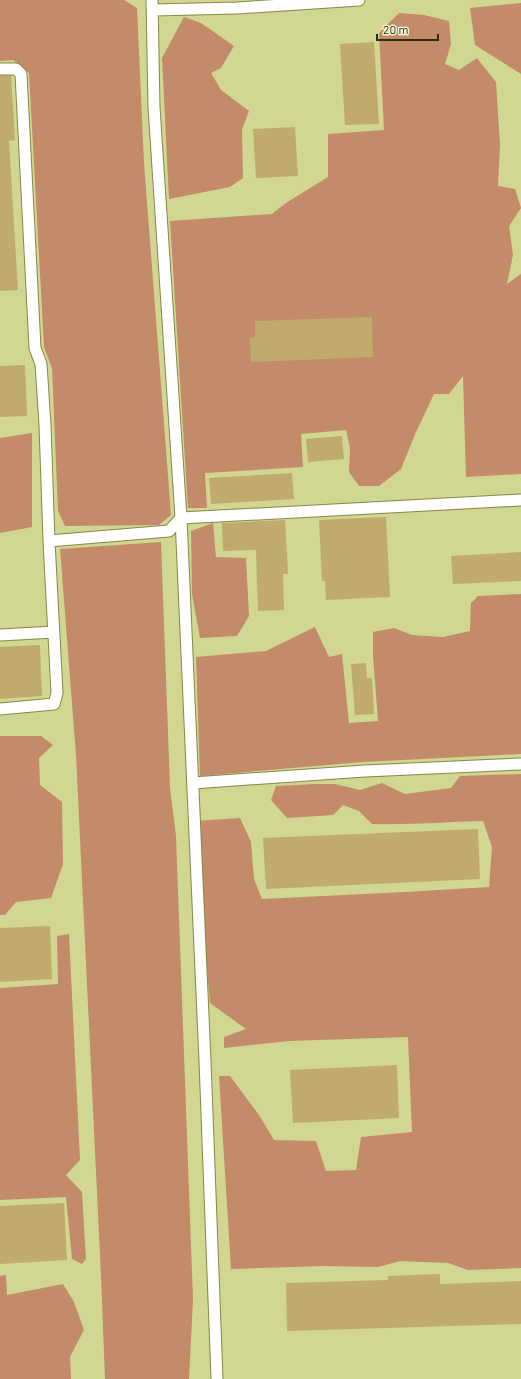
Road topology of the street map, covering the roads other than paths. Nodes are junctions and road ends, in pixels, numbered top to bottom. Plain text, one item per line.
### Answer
1 (359, 0) edge
2 (152, 5) edge
3 (0, 69) edge
4 (521, 500) edge
5 (181, 518) junction
6 (49, 541) junction
7 (54, 632) junction
8 (0, 635) edge
9 (0, 709) edge
10 (521, 764) edge
11 (193, 783) junction
12 (217, 1379) edge

1 - 2 lane
2 - 5 lane
3 - 6 lane
4 - 5 lane
5 - 6 lane
5 - 11 lane
6 - 7 lane
7 - 8 lane
7 - 9 lane
10 - 11 lane
11 - 12 lane

